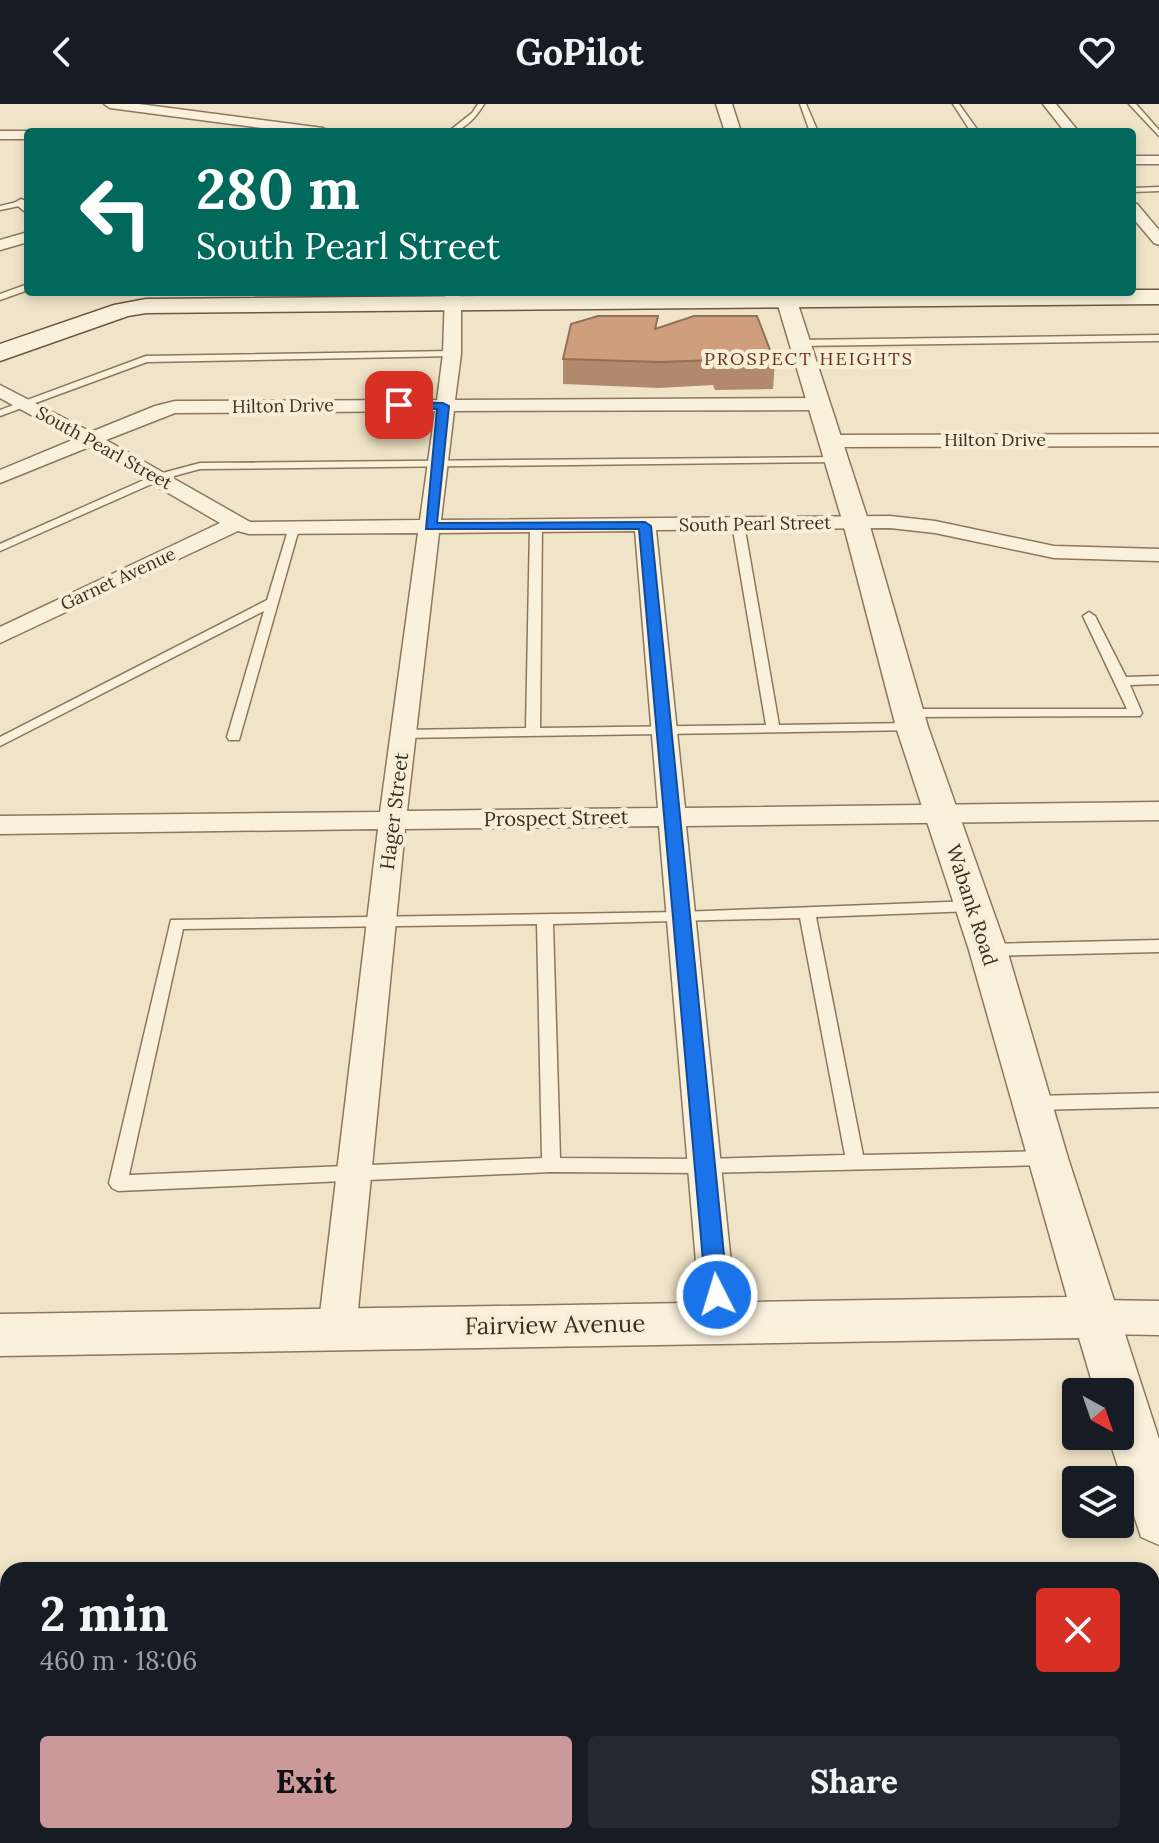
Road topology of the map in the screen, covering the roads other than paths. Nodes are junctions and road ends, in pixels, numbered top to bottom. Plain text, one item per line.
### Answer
1 (110, 104) edge
2 (481, 104) edge
3 (724, 104) edge
4 (803, 104) edge
5 (956, 104) edge
6 (1049, 104) edge
7 (1132, 104) edge
8 (293, 128) edge
9 (457, 128) edge
10 (732, 128) edge
11 (812, 128) edge
12 (972, 128) edge
13 (1069, 128) edge
14 (1158, 132) edge
15 (0, 135) edge
16 (24, 135) edge
17 (1136, 160) edge
18 (1159, 160) edge
19 (1159, 189) edge
20 (1136, 190) edge
21 (0, 208) edge
22 (24, 208) edge
23 (1136, 217) edge
24 (24, 238) edge
25 (1159, 240) edge
26 (0, 245) edge
27 (24, 288) edge
28 (785, 296) edge
29 (1136, 296) edge
30 (0, 297) edge
31 (1159, 297) edge
32 (587, 298) edge
33 (647, 298) edge
34 (453, 299) edge
35 (1159, 338) edge
36 (797, 343) junction
37 (0, 353) edge
38 (452, 354) junction
39 (0, 391) edge
40 (24, 404) junction
41 (819, 404) junction
42 (443, 406) junction
43 (0, 413) edge
44 (90, 440) junction
45 (1159, 440) edge
46 (834, 451) junction
47 (435, 464) junction
48 (0, 477) edge
49 (159, 477) junction
50 (856, 523) junction
51 (236, 524) junction
52 (738, 524) junction
53 (536, 526) junction
54 (645, 526) junction
55 (430, 527) junction
56 (293, 529) junction
57 (0, 548) edge
58 (1159, 555) edge
59 (274, 601) junction
60 (1089, 616) dead end
61 (0, 636) edge
62 (1159, 680) edge
63 (1122, 681) junction
64 (910, 720) junction
65 (773, 728) junction
66 (533, 730) junction
67 (664, 731) junction
68 (402, 734) junction
69 (234, 737) dead end
70 (0, 742) edge
71 (1159, 811) edge
72 (941, 814) junction
73 (671, 817) junction
74 (393, 820) junction
75 (2, 830) edge
76 (973, 906) junction
77 (807, 913) junction
78 (681, 917) junction
79 (545, 918) junction
80 (381, 919) junction
81 (1159, 946) edge
82 (988, 950) junction
83 (1159, 1100) edge
84 (1031, 1103) junction
85 (1047, 1158) junction
86 (855, 1161) junction
87 (551, 1165) junction
88 (704, 1166) junction
89 (356, 1173) junction
90 (1098, 1317) junction
91 (1159, 1318) edge
92 (719, 1321) junction
93 (337, 1330) junction
94 (0, 1335) edge
95 (1159, 1519) edge

1 - 8 street
2 - 9 lane
3 - 10 street
4 - 11 lane
5 - 12 lane
6 - 13 street
7 - 14 lane
15 - 16 street
17 - 18 street
19 - 20 lane
21 - 22 lane
23 - 25 street
24 - 26 street
27 - 30 lane
28 - 33 main road
28 - 36 street, Wabank Road
29 - 31 main road
32 - 33 main road
32 - 34 main road
34 - 37 main road
34 - 38 street, Hager Street
35 - 36 lane
36 - 41 street, Wabank Road
38 - 40 lane
38 - 42 street, Hager Street
39 - 40 street, South Pearl Street
40 - 43 lane
40 - 44 street, South Pearl Street
41 - 42 street, Hilton Drive
41 - 46 street, Wabank Road
42 - 44 street, Hilton Drive
42 - 47 street, Hager Street
44 - 48 street, Hilton Drive
44 - 49 street, South Pearl Street
45 - 46 street, Hilton Drive
46 - 47 lane
46 - 50 street, Wabank Road
47 - 49 lane
47 - 55 street, Hager Street
49 - 51 street, South Pearl Street
49 - 57 lane
50 - 52 street, South Pearl Street
50 - 58 street, South Pearl Street
50 - 64 street, Wabank Road
51 - 56 street, South Pearl Street
51 - 61 street, Garnet Avenue
52 - 54 street, South Pearl Street
52 - 65 lane
53 - 54 street, South Pearl Street
53 - 55 street, South Pearl Street
53 - 66 lane
54 - 67 street
55 - 56 street, South Pearl Street
55 - 68 street, Hager Street
56 - 59 lane
59 - 69 lane
59 - 70 lane
60 - 63 lane
62 - 63 lane
63 - 64 lane
64 - 65 lane
64 - 72 street, Wabank Road
65 - 67 lane
66 - 67 lane
66 - 68 lane
67 - 73 street
68 - 74 street, Hager Street
71 - 72 street, Prospect Street
72 - 73 street, Prospect Street
72 - 76 street, Wabank Road
73 - 74 street, Prospect Street
73 - 78 street
74 - 75 street, Prospect Street
74 - 80 street, Hager Street
76 - 77 lane
76 - 82 street, Wabank Road
77 - 78 lane
77 - 86 lane
78 - 79 lane
78 - 88 street
79 - 80 lane
79 - 87 lane
80 - 89 street, Hager Street
80 - 89 lane
81 - 82 lane
82 - 84 street, Wabank Road
83 - 84 lane
84 - 85 street, Wabank Road
85 - 86 lane
85 - 90 street, Wabank Road
86 - 88 lane
87 - 88 lane
87 - 89 lane
88 - 92 street
89 - 93 street, Hager Street
90 - 91 street, Fairview Avenue
90 - 92 street, Fairview Avenue
90 - 95 street, Wabank Road
92 - 93 street, Fairview Avenue
93 - 94 street, Fairview Avenue

